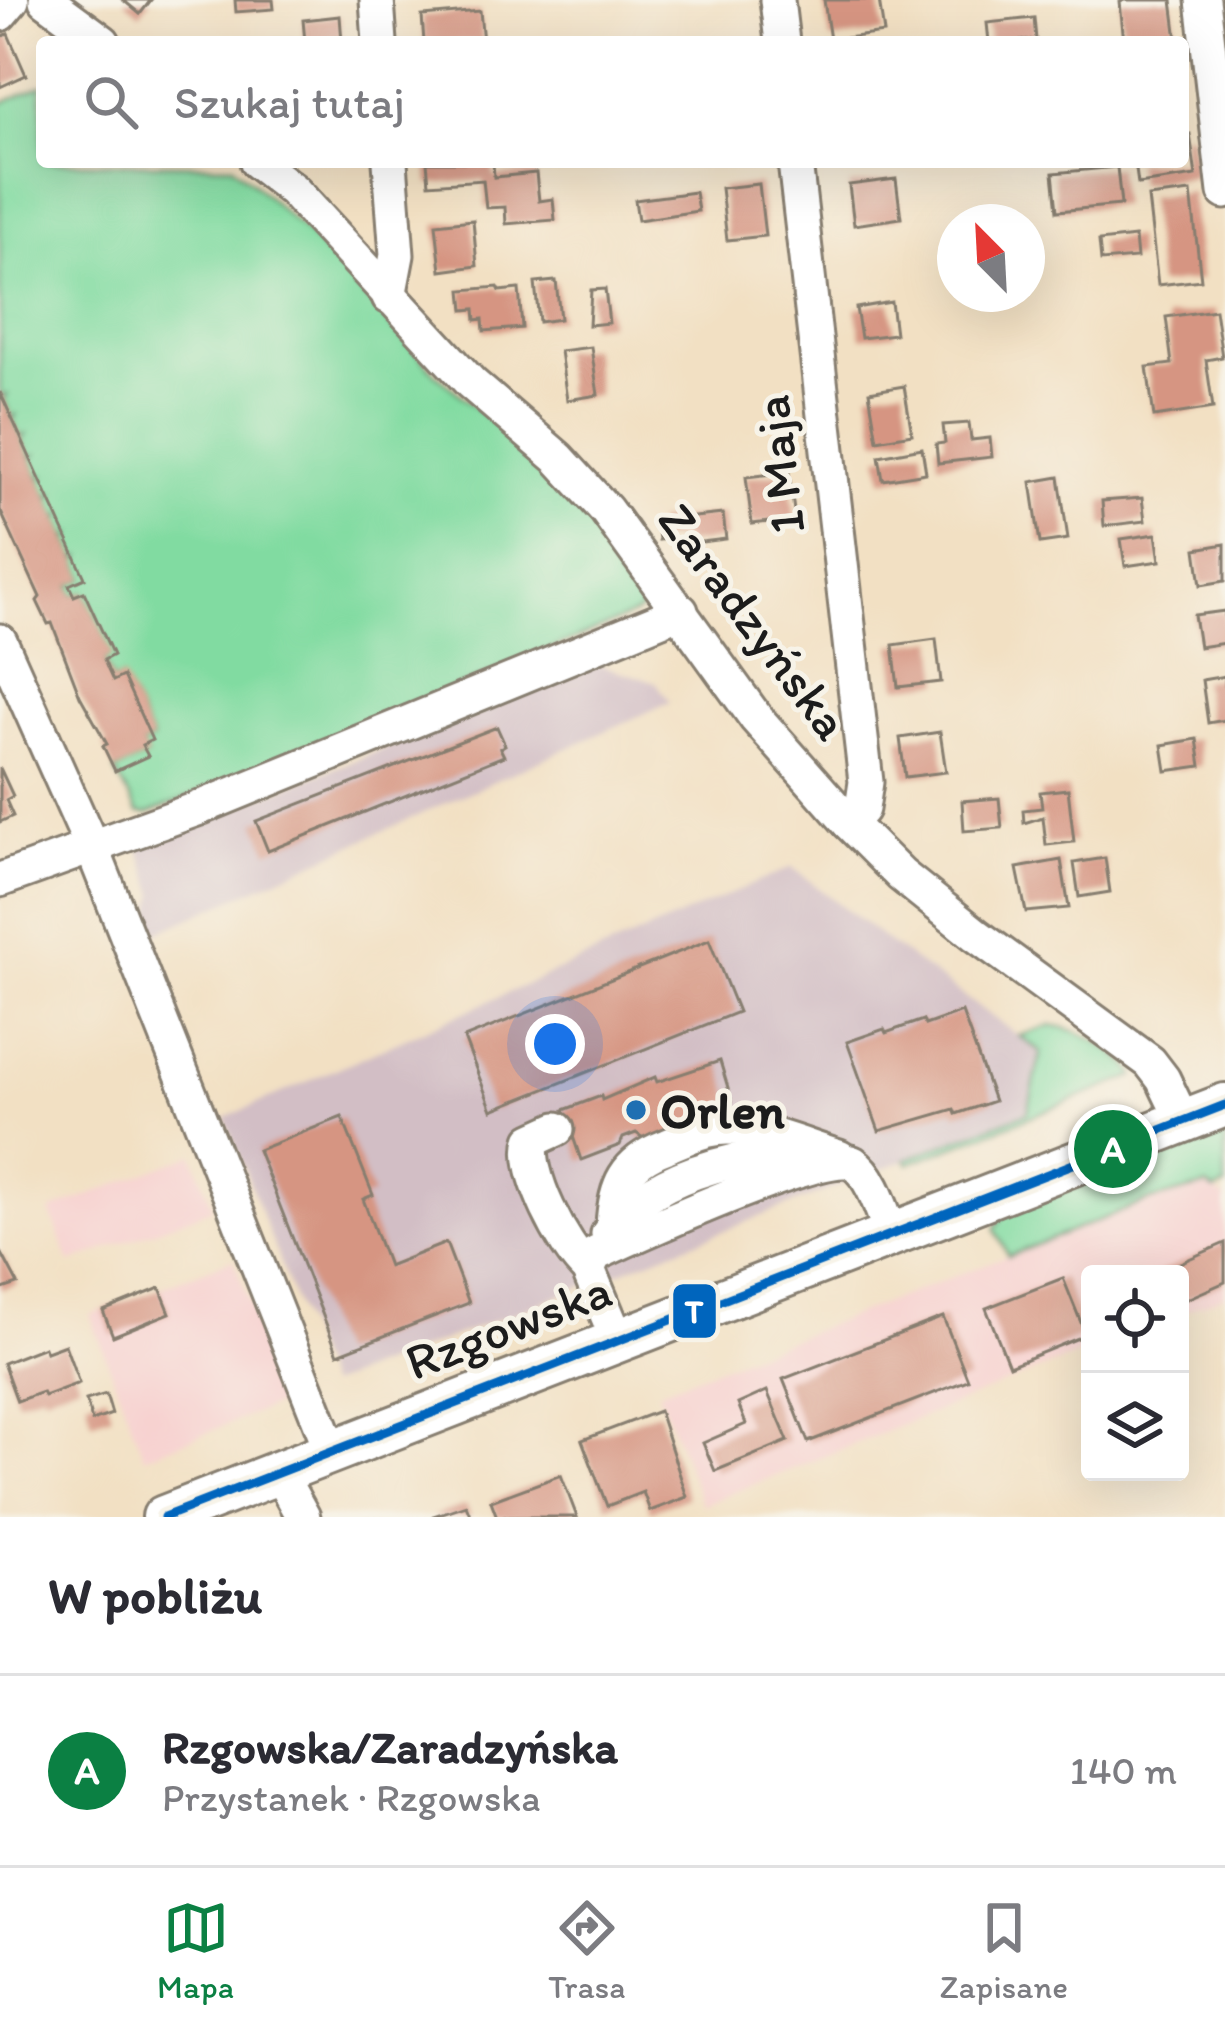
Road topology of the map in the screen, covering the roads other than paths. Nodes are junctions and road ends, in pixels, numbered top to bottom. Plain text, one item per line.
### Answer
1 (12, 0) edge
2 (46, 0) edge
3 (377, 0) edge
4 (777, 0) edge
5 (1203, 0) edge
6 (0, 14) edge
7 (95, 36) edge
8 (380, 36) edge
9 (781, 36) edge
10 (264, 168) edge
11 (390, 168) edge
12 (796, 168) edge
13 (1225, 192) edge
14 (389, 297) junction
15 (681, 611) junction
16 (0, 641) edge
17 (849, 823) junction
18 (91, 845) junction
19 (0, 880) edge
20 (1225, 1105) edge
21 (1183, 1121) junction
22 (557, 1130) dead end
23 (840, 1158) junction
24 (892, 1236) junction
25 (599, 1250) junction
26 (618, 1341) junction
27 (332, 1452) junction
28 (280, 1473) junction
29 (164, 1517) edge
30 (303, 1517) edge

1 - 6 street
2 - 7 street
3 - 8 street
4 - 9 street
5 - 13 street
10 - 14 street, Zaradzyńska
11 - 14 street
12 - 17 street, 1 Maja
14 - 15 street, Zaradzyńska
15 - 17 street, Zaradzyńska
15 - 18 street
16 - 18 street
17 - 21 street, Zaradzyńska
18 - 19 street
18 - 27 street
20 - 21 main road, Rzgowska
21 - 24 main road, Rzgowska
22 - 25 street
23 - 24 street
23 - 25 street
23 - 25 street
24 - 26 main road, Rzgowska
25 - 26 street
26 - 27 main road, Rzgowska
27 - 28 main road, Rzgowska
28 - 29 main road, Rzgowska
28 - 30 street

